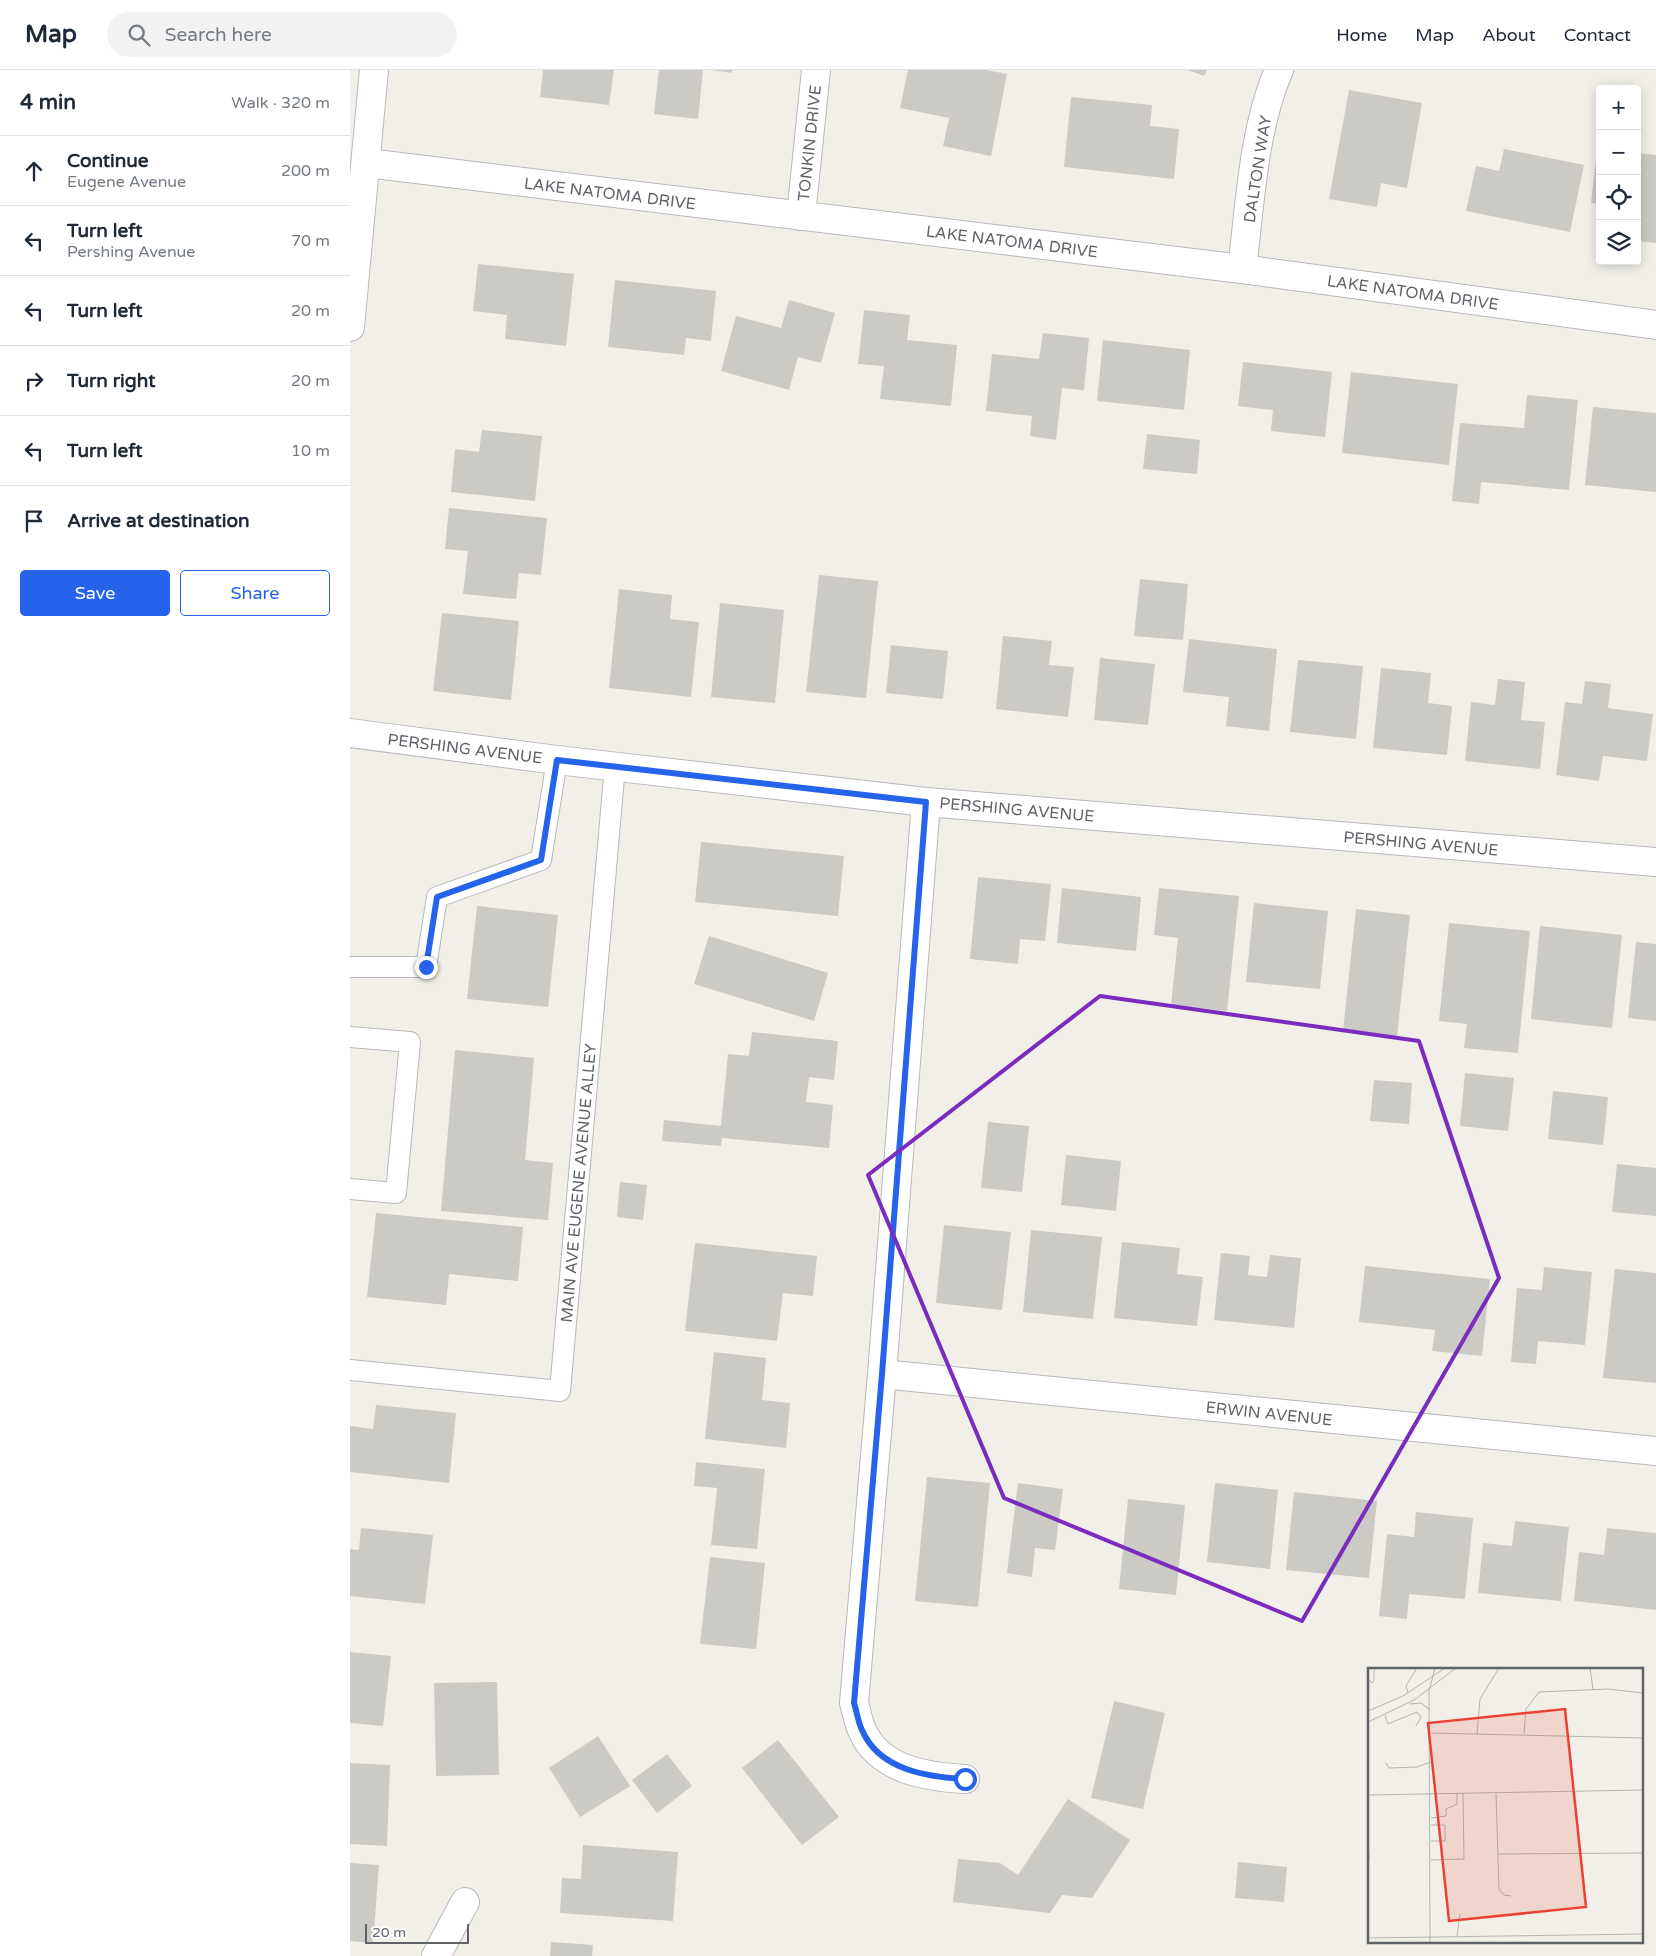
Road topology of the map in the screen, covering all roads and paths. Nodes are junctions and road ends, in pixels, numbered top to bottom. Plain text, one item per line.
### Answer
1 (374, 70) edge
2 (816, 70) edge
3 (1279, 70) edge
4 (367, 163) junction
5 (357, 200) edge
6 (801, 216) junction
7 (1242, 269) junction
8 (1656, 325) edge
9 (350, 327) edge
10 (350, 733) edge
11 (557, 760) junction
12 (615, 766) junction
13 (926, 802) junction
14 (1656, 862) edge
15 (350, 967) edge
16 (350, 1037) edge
17 (350, 1189) edge
18 (350, 1370) edge
19 (882, 1374) junction
20 (1656, 1451) edge
21 (965, 1779) dead end
22 (465, 1902) dead end
23 (436, 1956) edge

1 - 4 street
2 - 6 street, TONKIN DRIVE
3 - 7 street, DALTON WAY
4 - 5 street
4 - 6 street, LAKE NATOMA DRIVE
5 - 9 street
6 - 7 street, LAKE NATOMA DRIVE
7 - 8 street, LAKE NATOMA DRIVE
10 - 11 street, PERSHING AVENUE
11 - 12 street, PERSHING AVENUE
11 - 15 lane
12 - 13 street, PERSHING AVENUE
12 - 18 lane, MAIN AVE EUGENE AVENUE ALLEY
13 - 14 street, PERSHING AVENUE
13 - 19 street
16 - 17 lane
19 - 20 street, ERWIN AVENUE
19 - 21 street
22 - 23 street

